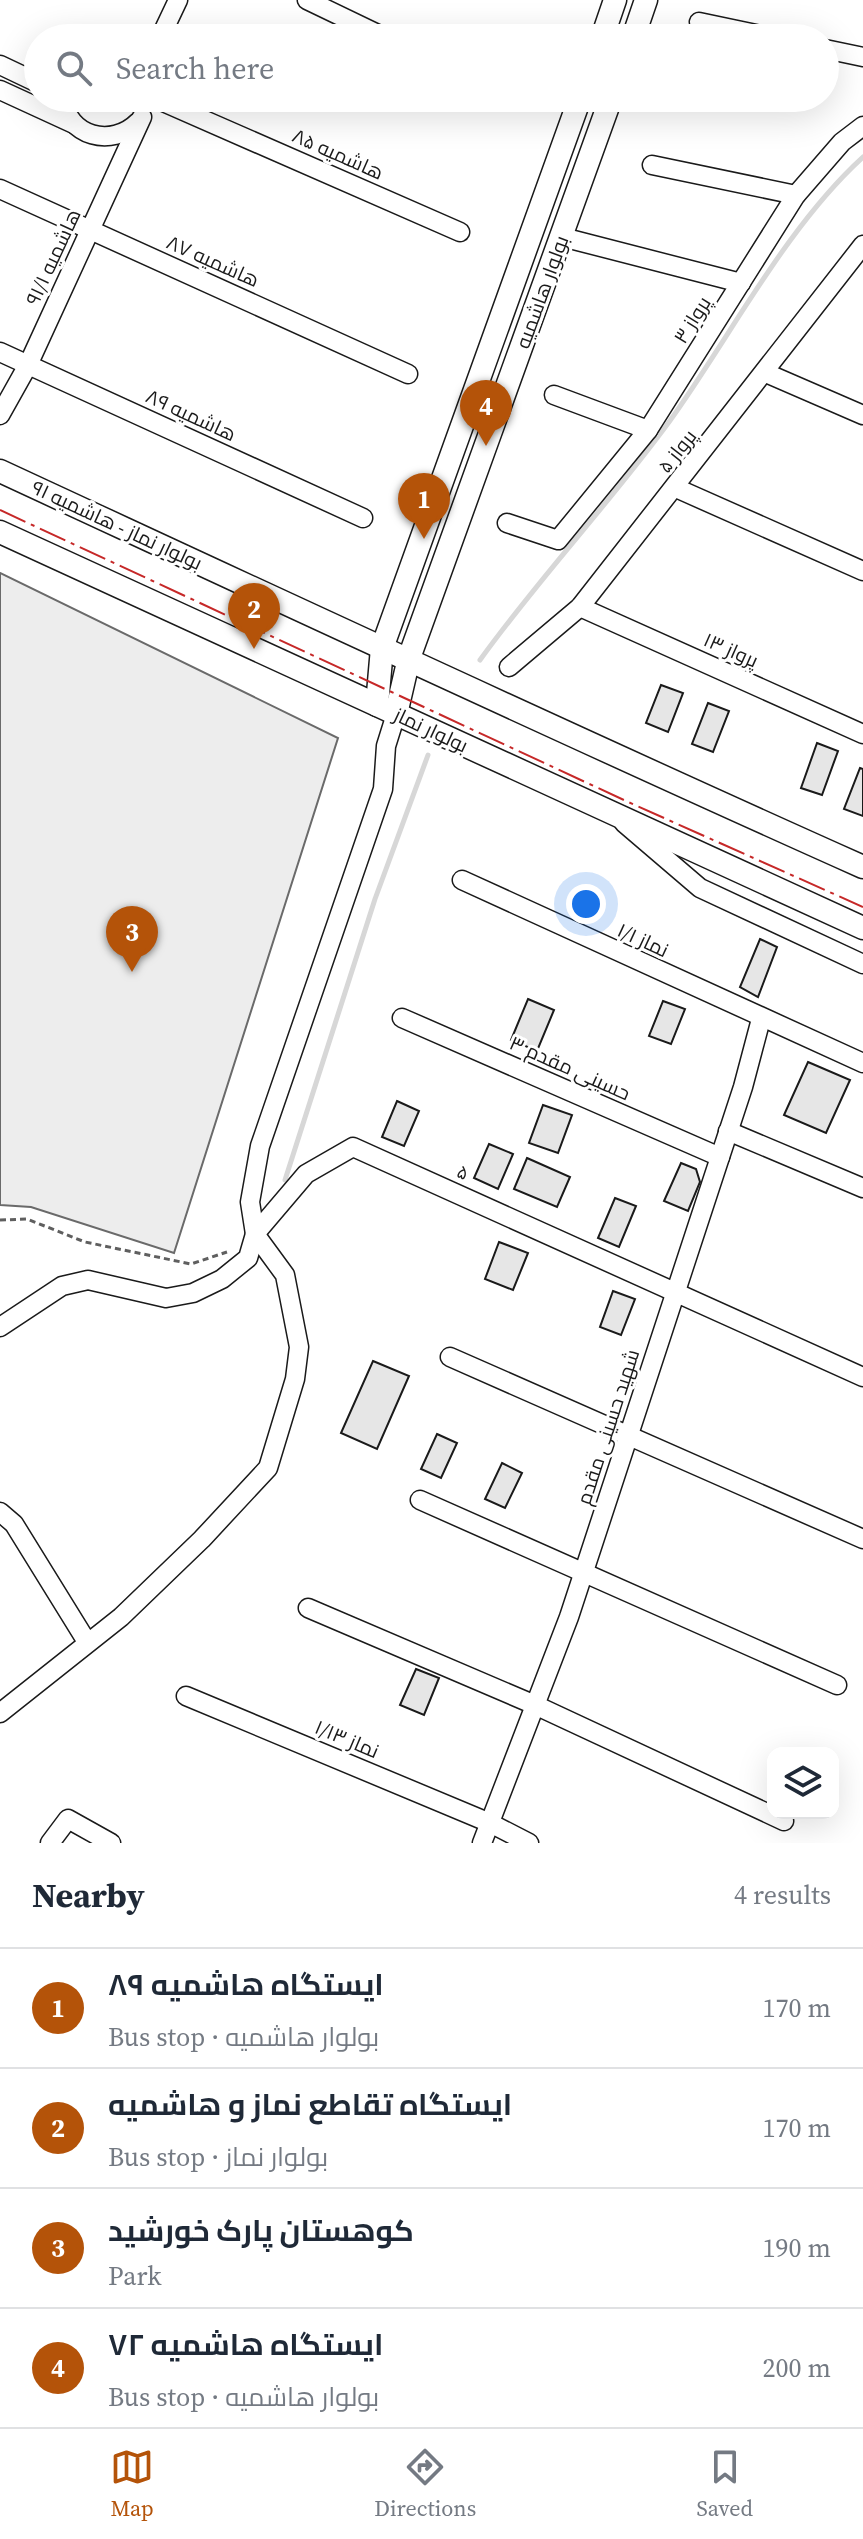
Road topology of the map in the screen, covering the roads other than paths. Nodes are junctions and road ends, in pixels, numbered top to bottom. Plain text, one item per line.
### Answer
1 (178, 0) edge
2 (307, 0) edge
3 (615, 0) edge
4 (646, 0) edge
5 (699, 22) dead end
6 (167, 24) edge
7 (357, 24) edge
8 (607, 24) edge
9 (638, 24) edge
10 (708, 24) edge
11 (839, 52) edge
12 (863, 57) edge
13 (0, 65) edge
14 (24, 76) edge
15 (0, 90) edge
16 (24, 101) edge
17 (48, 112) edge
18 (69, 112) edge
19 (144, 112) edge
20 (186, 112) edge
21 (575, 112) edge
22 (606, 112) edge
23 (142, 117) junction
24 (74, 124) junction
25 (863, 126) edge
26 (652, 165) dead end
27 (0, 189) edge
28 (796, 195) junction
29 (90, 230) junction
30 (460, 232) dead end
31 (562, 237) junction
32 (861, 250) edge
33 (741, 283) junction
34 (0, 352) edge
35 (28, 365) junction
36 (766, 373) junction
37 (408, 374) dead end
38 (554, 395) dead end
39 (0, 415) edge
40 (863, 415) edge
41 (648, 430) junction
42 (0, 471) edge
43 (676, 488) junction
44 (363, 518) dead end
45 (507, 523) dead end
46 (0, 532) edge
47 (863, 571) edge
48 (580, 607) junction
49 (382, 648) junction
50 (409, 658) junction
51 (509, 667) dead end
52 (387, 709) junction
53 (863, 734) edge
54 (619, 819) junction
55 (863, 867) edge
56 (462, 880) dead end
57 (863, 928) edge
58 (863, 964) edge
59 (402, 1018) dead end
60 (761, 1019) junction
61 (863, 1063) edge
62 (728, 1131) junction
63 (720, 1157) junction
64 (863, 1188) edge
65 (255, 1234) junction
66 (676, 1290) junction
67 (0, 1327) edge
68 (450, 1357) dead end
69 (863, 1377) edge
70 (628, 1436) junction
71 (420, 1500) dead end
72 (0, 1512) edge
73 (863, 1539) edge
74 (584, 1572) junction
75 (308, 1608) dead end
76 (87, 1642) junction
77 (837, 1685) dead end
78 (186, 1696) dead end
79 (535, 1705) junction
80 (0, 1713) edge
81 (784, 1821) dead end
82 (490, 1823) junction
83 (50, 1843) edge
84 (111, 1843) edge
85 (482, 1843) edge
86 (529, 1843) edge

1 - 6 street
2 - 7 street
3 - 8 main road
4 - 9 main road
5 - 10 street
11 - 12 street
13 - 14 street
15 - 16 street
17 - 24 street
18 - 24 street
19 - 23 street, هاشمیه ۹۱/۱
20 - 30 street, هاشمیه ۸۵
21 - 49 main road, بولوار هاشمیه
22 - 31 main road, بولوار هاشمیه
23 - 24 street
23 - 29 street, هاشمیه ۹۱/۱
25 - 28 street, پرواز ۳
26 - 28 street
27 - 29 street, هاشمیه ۸۷
28 - 33 street, پرواز ۳
29 - 35 street, هاشمیه ۹۱/۱
29 - 37 street, هاشمیه ۸۷
31 - 33 street
31 - 50 main road, بولوار هاشمیه
32 - 36 street, پرواز ۵
33 - 41 street, پرواز ۳
34 - 35 street, هاشمیه ۸۹
35 - 39 street, هاشمیه ۹۱/۱
35 - 44 street, هاشمیه ۸۹
36 - 40 street
36 - 43 street, پرواز ۵
38 - 41 street
41 - 45 street, پرواز ۳
42 - 49 main road, بولوار نماز - هاشمیه ۹۱
43 - 47 street
43 - 48 street, پرواز ۵
46 - 52 main road, بولوار نماز
48 - 51 street, پرواز ۵
48 - 53 street, پرواز ۱۳
49 - 50 main road, بولوار نماز - هاشمیه ۹۱
49 - 52 main road, بولوار هاشمیه
50 - 52 main road, بولوار هاشمیه
50 - 55 main road
52 - 54 main road, بولوار نماز
52 - 65 street
54 - 57 main road, بولوار نماز
54 - 58 street
56 - 60 street, نماز ۱/۱
59 - 63 street, حسینی مقدم ۳
60 - 61 street, نماز ۱/۱
60 - 62 street, شهید حسینی مقدم
62 - 63 street, شهید حسینی مقدم
62 - 64 street
63 - 66 street, شهید حسینی مقدم
65 - 66 street, ۵
65 - 67 street
65 - 76 street
66 - 69 street
66 - 70 street, شهید حسینی مقدم
68 - 70 street
70 - 73 street
70 - 74 street, شهید حسینی مقدم
71 - 74 street
72 - 76 street
74 - 77 street
74 - 79 street, شهید حسینی مقدم
75 - 79 street
76 - 80 street
78 - 82 street, نماز ۱/۱۳
79 - 81 street
79 - 82 street, شهید حسینی مقدم
82 - 85 street, شهید حسینی مقدم
82 - 86 street, نماز ۱/۱۳
83 - 84 street

